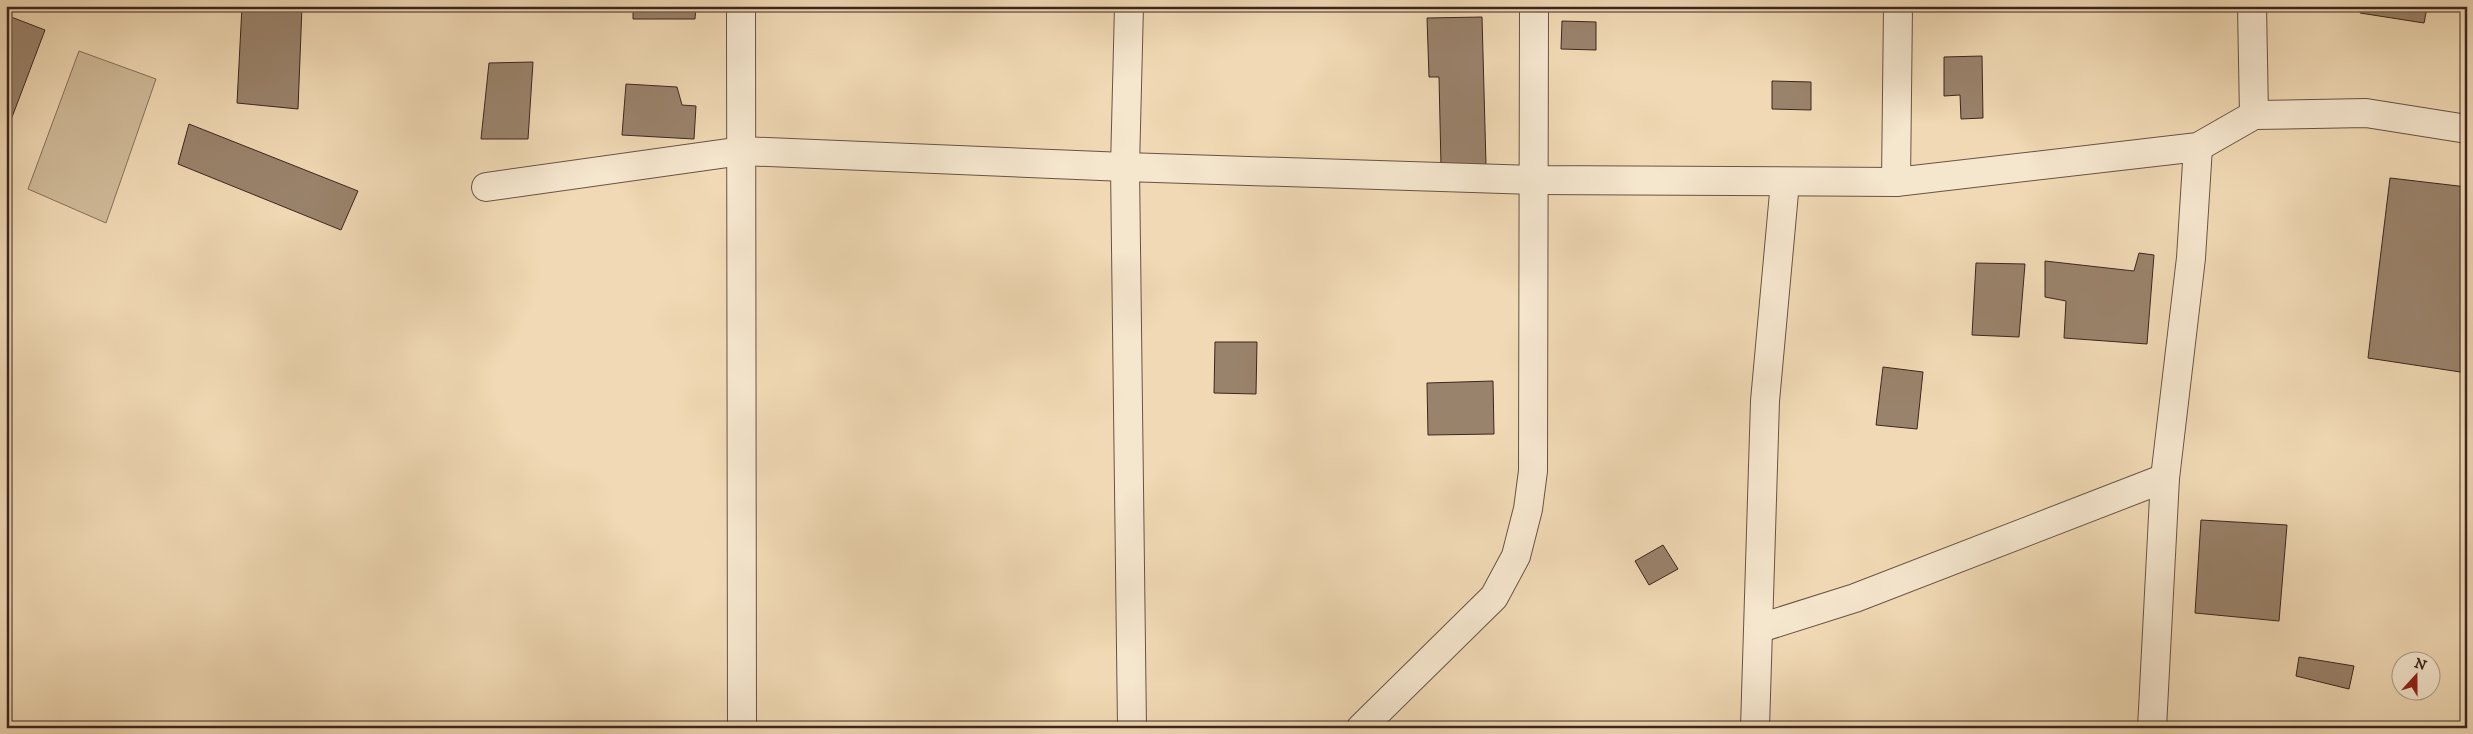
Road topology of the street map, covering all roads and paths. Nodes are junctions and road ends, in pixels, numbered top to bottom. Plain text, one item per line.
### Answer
1 (741, 6) edge
2 (1129, 6) edge
3 (1534, 6) edge
4 (1898, 6) edge
5 (2252, 6) edge
6 (2254, 115) junction
7 (2467, 129) edge
8 (2198, 147) junction
9 (742, 151) junction
10 (1125, 167) junction
11 (1535, 180) junction
12 (1785, 182) junction
13 (1896, 182) junction
14 (486, 187) dead end
15 (2165, 478) junction
16 (1760, 628) junction
17 (742, 728) edge
18 (1132, 728) edge
19 (1361, 728) edge
20 (1755, 728) edge
21 (2152, 728) edge

1 - 9 street
2 - 10 street
3 - 11 street
4 - 13 street
5 - 6 street
6 - 7 street
6 - 8 street
8 - 13 street
8 - 15 street
9 - 10 street
9 - 14 street
9 - 17 street
10 - 11 street
10 - 18 street
11 - 12 street
11 - 19 street
12 - 13 street
12 - 16 street
15 - 16 street
15 - 21 street
16 - 20 street

